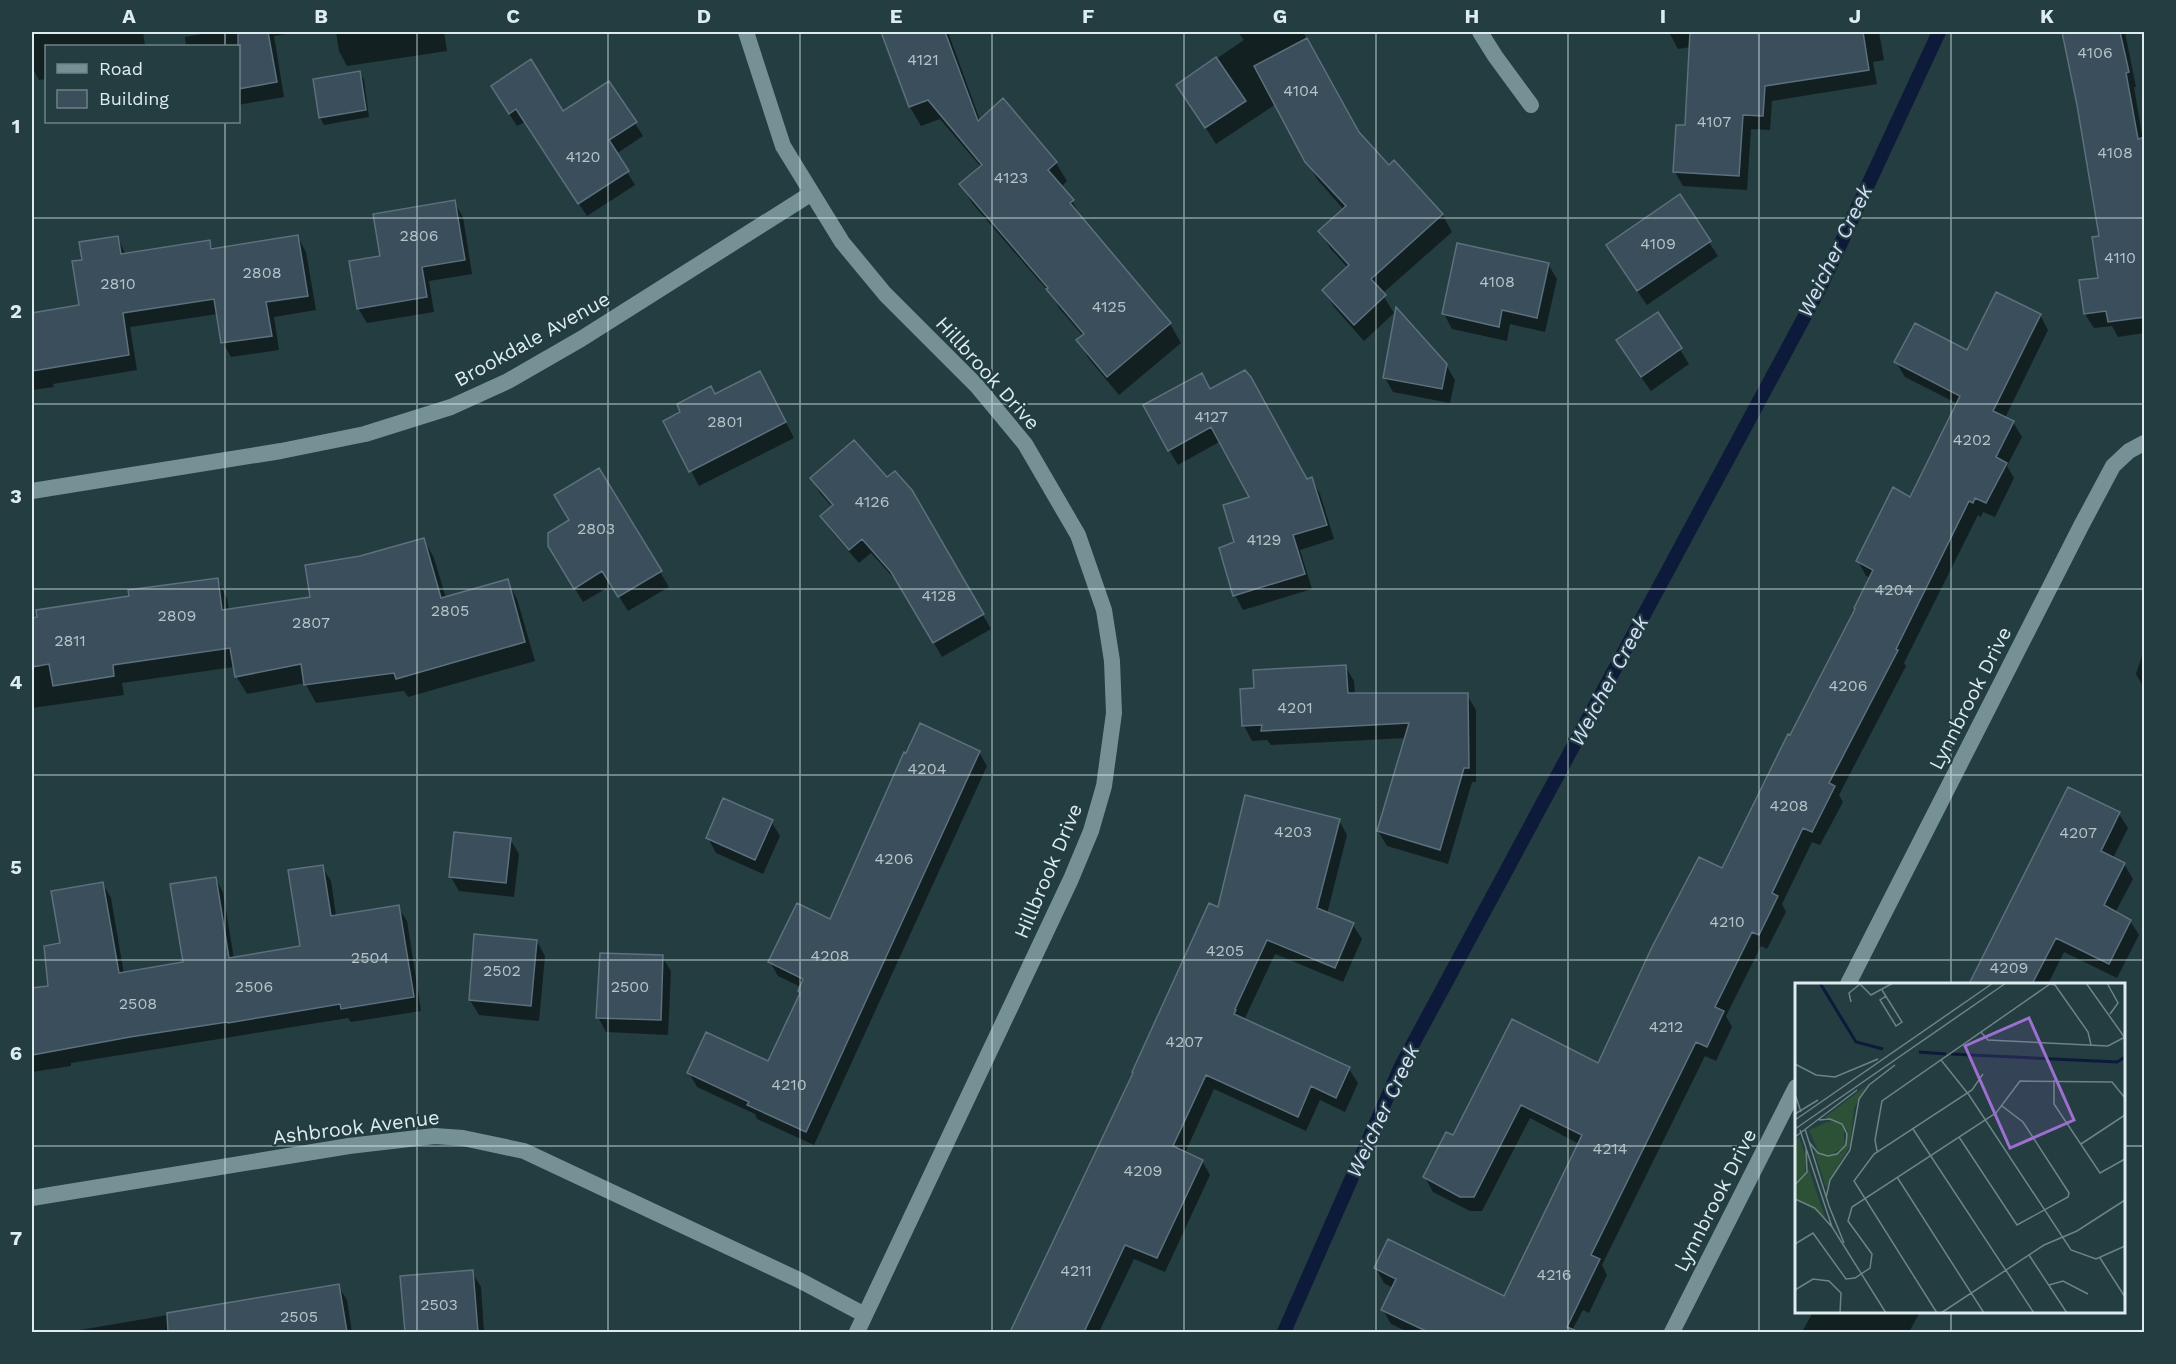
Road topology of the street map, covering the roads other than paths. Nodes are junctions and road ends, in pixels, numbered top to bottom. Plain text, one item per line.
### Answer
1 (746, 32) edge
2 (1480, 32) edge
3 (1531, 105) dead end
4 (812, 193) junction
5 (2145, 443) edge
6 (32, 491) edge
7 (1849, 983) edge
8 (1795, 1091) edge
9 (32, 1198) edge
10 (865, 1315) junction
11 (857, 1332) edge
12 (1672, 1332) edge

1 - 4 street, Hillbrook Drive
2 - 3 street
4 - 6 street, Brookdale Avenue
4 - 10 street, Hillbrook Drive
5 - 7 street, Lynnbrook Drive
8 - 12 street, Lynnbrook Drive
9 - 10 street, Ashbrook Avenue
10 - 11 street, Hillbrook Drive

